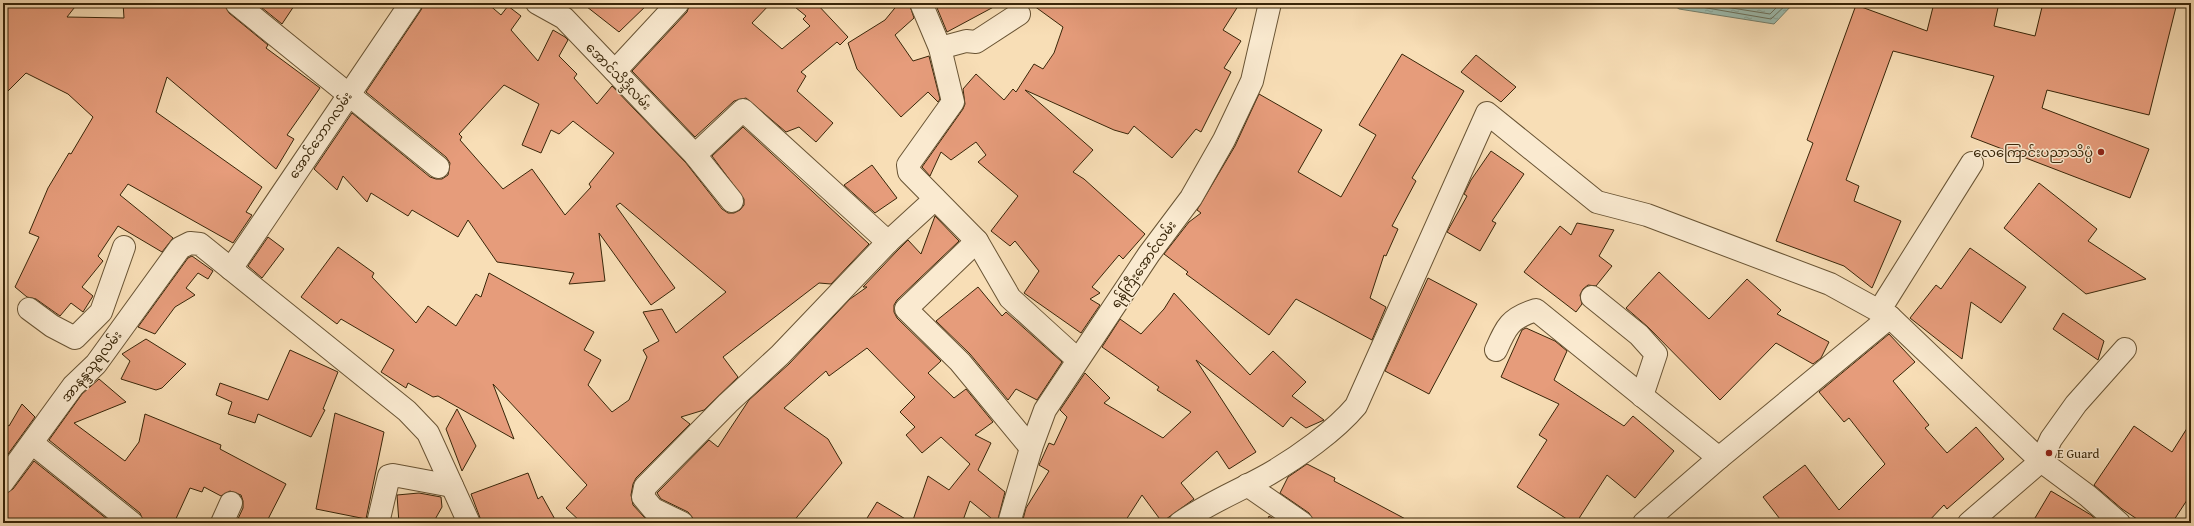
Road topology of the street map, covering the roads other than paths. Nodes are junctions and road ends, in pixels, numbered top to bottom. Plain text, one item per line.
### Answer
1 (411, 3) edge
2 (537, 3) edge
3 (678, 3) edge
4 (921, 3) edge
5 (1270, 3) edge
6 (237, 4) dead end
7 (1019, 14) dead end
8 (940, 48) junction
9 (615, 71) junction
10 (348, 94) junction
11 (695, 155) junction
12 (1972, 163) dead end
13 (438, 167) dead end
14 (935, 199) junction
15 (732, 202) dead end
16 (978, 241) junction
17 (888, 242) junction
18 (124, 247) dead end
19 (231, 269) junction
20 (1592, 297) dead end
21 (29, 309) dead end
22 (1884, 314) junction
23 (75, 338) junction
24 (2125, 349) dead end
25 (1496, 350) dead end
26 (1077, 359) junction
27 (96, 364) junction
28 (1642, 396) junction
29 (32, 443) junction
30 (1030, 448) junction
31 (1718, 458) junction
32 (2041, 461) junction
33 (4, 480) edge
34 (1247, 485) junction
35 (452, 486) junction
36 (231, 503) dead end
37 (648, 516) edge
38 (132, 523) edge
39 (222, 523) edge
40 (378, 523) edge
41 (469, 523) edge
42 (682, 523) edge
43 (1009, 523) edge
44 (1180, 523) edge
45 (1302, 523) edge
46 (1644, 523) edge
47 (1968, 523) edge
48 (2119, 523) edge

1 - 10 street, အောင်ဘောဂလမ်း
2 - 9 street, အောင်သိဒ္ဒိလမ်း
3 - 9 street
4 - 8 street
5 - 26 street, ရန်ကြီးအောင်လမ်း
6 - 10 street
7 - 8 street
8 - 14 street
9 - 11 street, အောင်သိဒ္ဒိလမ်း
10 - 13 street
10 - 19 street, အောင်ဘောဂလမ်း
11 - 15 street, အောင်သိဒ္ဒိလမ်း
11 - 17 street
12 - 22 street
14 - 16 street
14 - 17 street
16 - 26 street
16 - 30 street
17 - 37 street
18 - 23 street
19 - 27 street, အာနန္ဒသူရလမ်း
19 - 35 street
20 - 28 street
21 - 23 street
22 - 31 street
22 - 32 street
22 - 34 street
23 - 27 street
24 - 32 street
25 - 28 street
26 - 30 street, ရန်ကြီးအောင်လမ်း
27 - 29 street, အာနန္ဒသူရလမ်း
28 - 31 street
29 - 33 street, အာနန္ဒသူရလမ်း
29 - 38 street
30 - 43 street, ရန်ကြီးအောင်လမ်း
31 - 46 street
32 - 47 street
32 - 48 street
34 - 44 street
34 - 45 street
35 - 40 street
35 - 41 street
36 - 39 street
37 - 42 street

